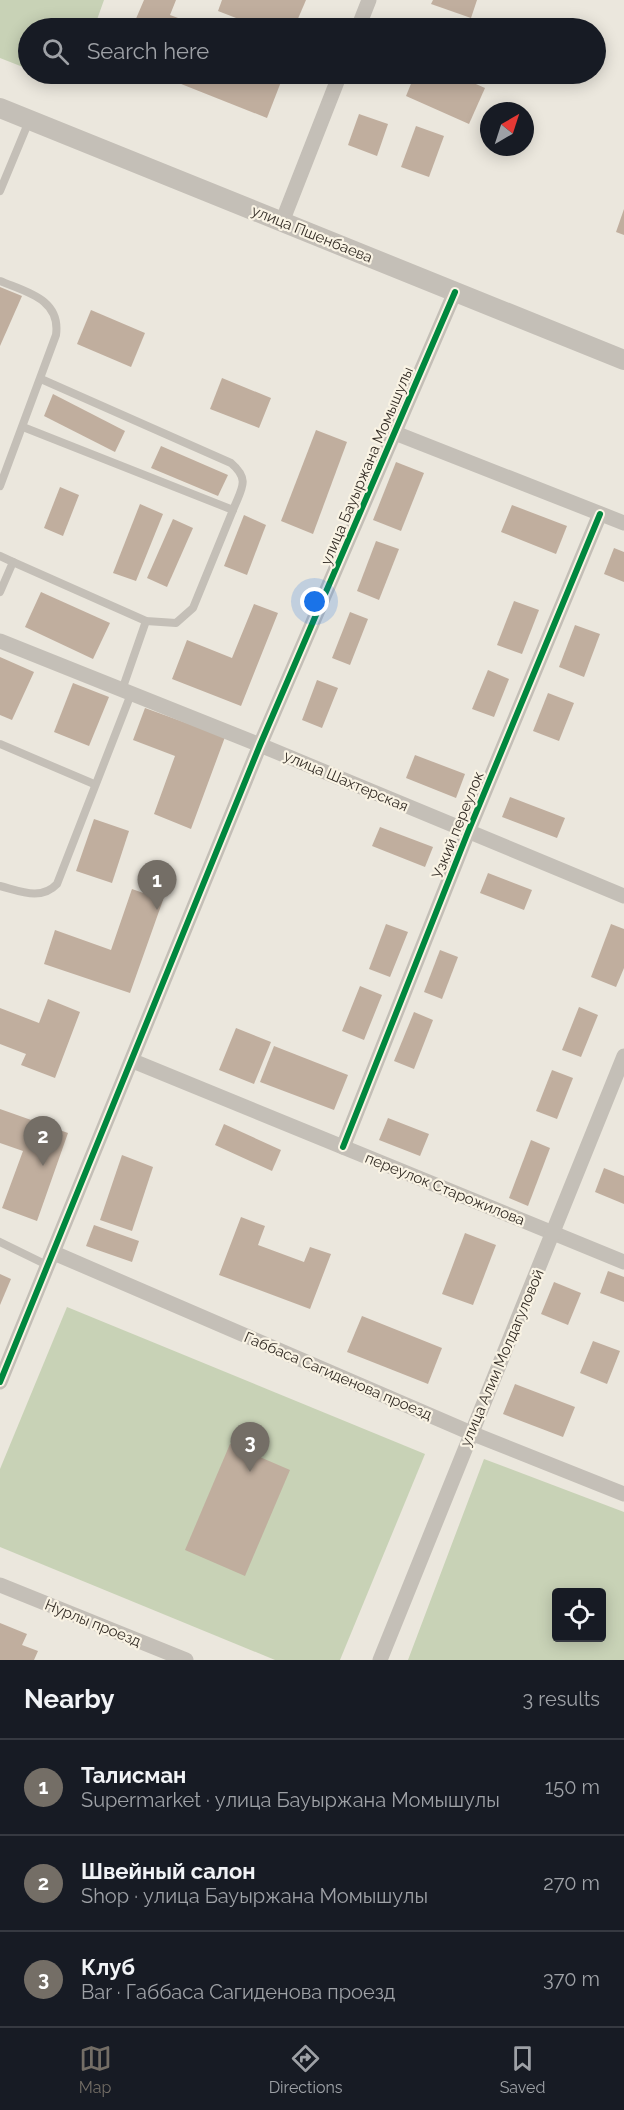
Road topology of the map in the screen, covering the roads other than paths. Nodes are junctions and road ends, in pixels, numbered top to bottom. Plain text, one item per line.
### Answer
1 (369, 0) edge
2 (362, 18) edge
3 (336, 84) edge
4 (0, 108) edge
5 (30, 120) junction
6 (0, 191) edge
7 (282, 222) junction
8 (0, 280) edge
9 (454, 292) junction
10 (624, 360) edge
11 (41, 379) junction
12 (23, 426) junction
13 (395, 433) junction
14 (0, 486) edge
15 (233, 510) junction
16 (600, 514) junction
17 (624, 524) edge
18 (0, 556) edge
19 (13, 562) junction
20 (0, 592) edge
21 (146, 621) junction
22 (0, 641) edge
23 (127, 692) junction
24 (0, 744) edge
25 (260, 745) junction
26 (94, 784) junction
27 (468, 832) junction
28 (0, 886) edge
29 (624, 896) edge
30 (624, 1056) edge
31 (132, 1061) junction
32 (343, 1147) junction
33 (554, 1234) junction
34 (0, 1242) edge
35 (51, 1260) junction
36 (624, 1262) edge
37 (0, 1382) edge
38 (471, 1433) junction
39 (624, 1494) edge
40 (0, 1585) edge
41 (186, 1660) edge
42 (380, 1660) edge

1 - 2 street
3 - 7 street
4 - 5 street, улица Пшенбаева
5 - 6 lane
5 - 7 street, улица Пшенбаева
7 - 9 street, улица Пшенбаева
8 - 11 lane
9 - 10 street, улица Пшенбаева
9 - 13 street, улица Бауыржана Момышулы
11 - 12 lane
11 - 15 lane
12 - 14 lane
12 - 15 lane
13 - 16 street
13 - 25 street, улица Бауыржана Момышулы
15 - 21 lane
16 - 17 street
16 - 27 street, Узкий переулок
18 - 19 lane
19 - 20 lane
19 - 21 lane
21 - 23 lane
22 - 23 street, улица Шахтерская
23 - 25 street, улица Шахтерская
23 - 26 lane
24 - 26 lane
25 - 27 street, улица Шахтерская
25 - 31 street, улица Бауыржана Момышулы
26 - 28 lane
27 - 29 street, улица Шахтерская
27 - 32 street, Узкий переулок
30 - 33 street, улица Алии Молдагуловой
31 - 32 street, переулок Старожилова
31 - 35 street, улица Бауыржана Момышулы
32 - 33 street, переулок Старожилова
33 - 36 street, переулок Старожилова
33 - 38 street, улица Алии Молдагуловой
34 - 35 lane
35 - 37 street, улица Бауыржана Момышулы
35 - 38 street, Габбаса Сагиденова проезд
38 - 39 street, Габбаса Сагиденова проезд
38 - 42 street, улица Алии Молдагуловой
40 - 41 street, Нурлы проезд

